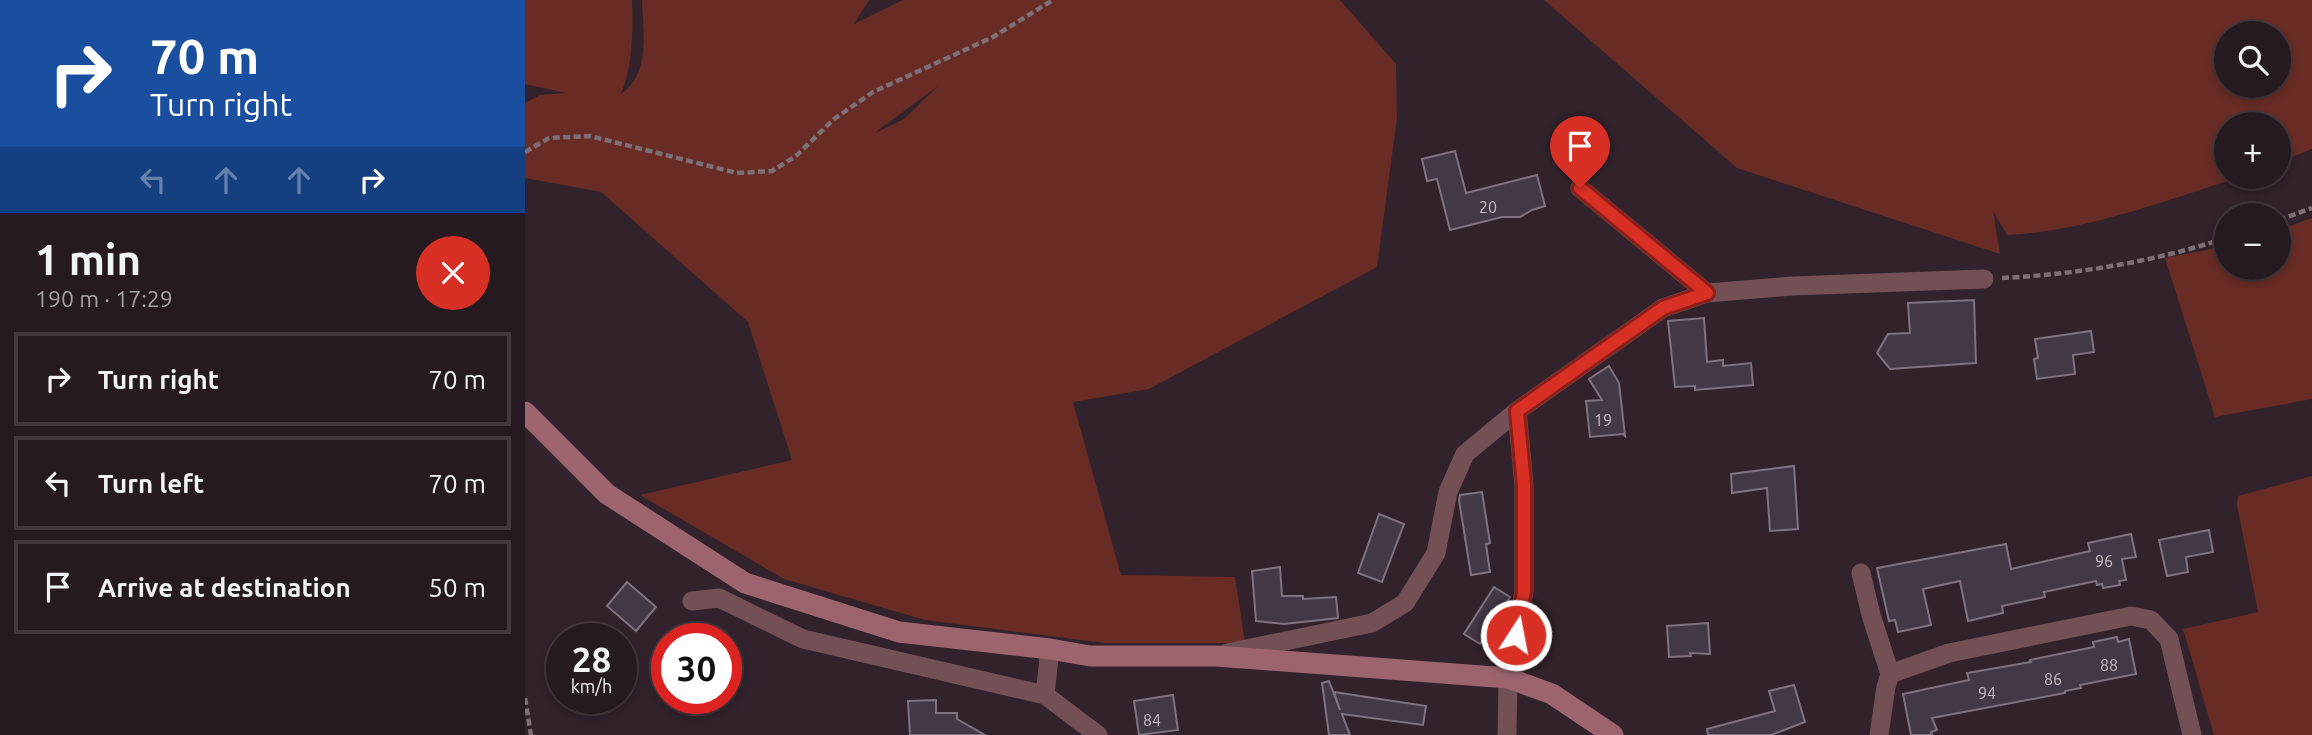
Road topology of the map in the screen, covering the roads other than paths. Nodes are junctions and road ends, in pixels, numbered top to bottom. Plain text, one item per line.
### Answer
1 (1580, 188) dead end
2 (1984, 279) road end
3 (1707, 293) junction
4 (1517, 411) junction
5 (525, 412) edge
6 (1861, 573) dead end
7 (692, 601) dead end
8 (1049, 649) junction
9 (1216, 656) junction
10 (1890, 674) junction
11 (1508, 678) junction
12 (1045, 695) junction
13 (1098, 735) edge
14 (1507, 735) edge
15 (1613, 735) edge
16 (1879, 735) edge
17 (2192, 735) edge

1 - 3 street
2 - 3 street
3 - 4 street
4 - 9 street
4 - 11 street
5 - 8 street
6 - 10 street
7 - 12 street
8 - 9 street
8 - 12 street
9 - 11 street
10 - 16 street
10 - 17 street
11 - 14 street
11 - 15 street
12 - 13 street

